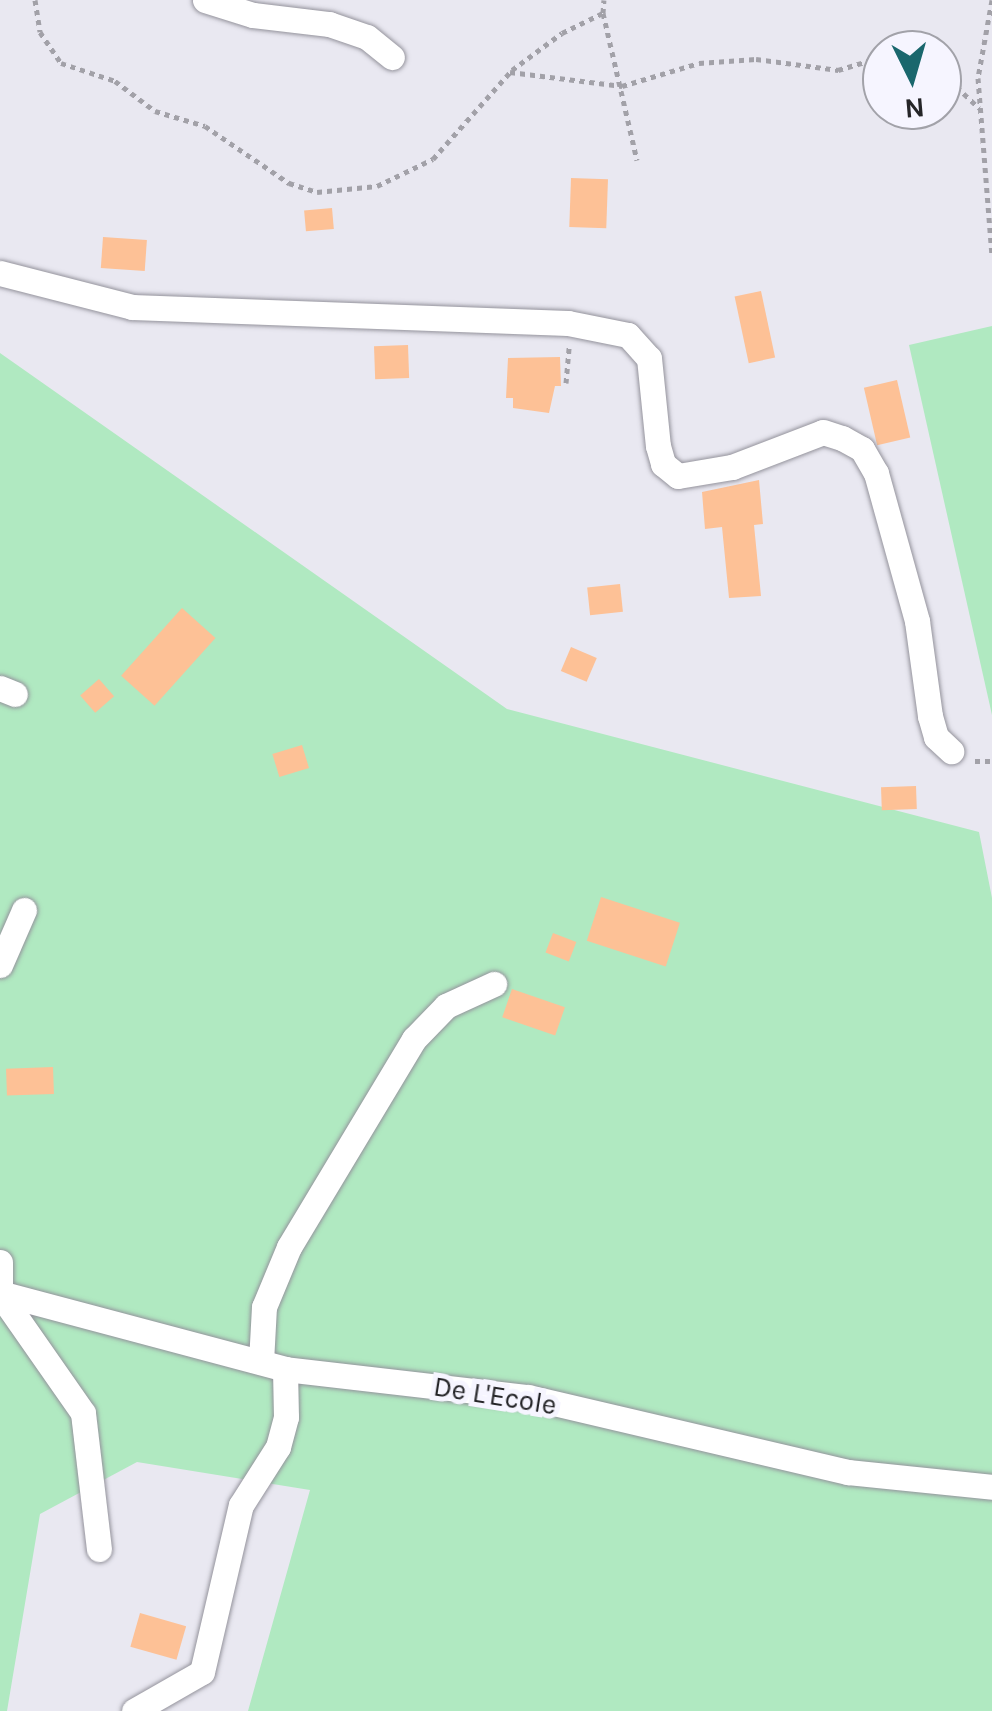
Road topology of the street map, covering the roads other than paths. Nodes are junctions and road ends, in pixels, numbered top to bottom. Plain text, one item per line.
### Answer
1 (206, 0) edge
2 (392, 57) dead end
3 (0, 273) edge
4 (951, 751) dead end
5 (24, 910) dead end
6 (0, 966) edge
7 (494, 984) dead end
8 (0, 1262) edge
9 (0, 1292) edge
10 (273, 1365) junction
11 (992, 1486) edge
12 (99, 1549) dead end
13 (134, 1711) edge

1 - 2 street
3 - 4 street
5 - 6 street
7 - 10 street
8 - 9 street
9 - 10 street, De L'Ecole
9 - 12 street
10 - 11 street, De L'Ecole
10 - 13 street

